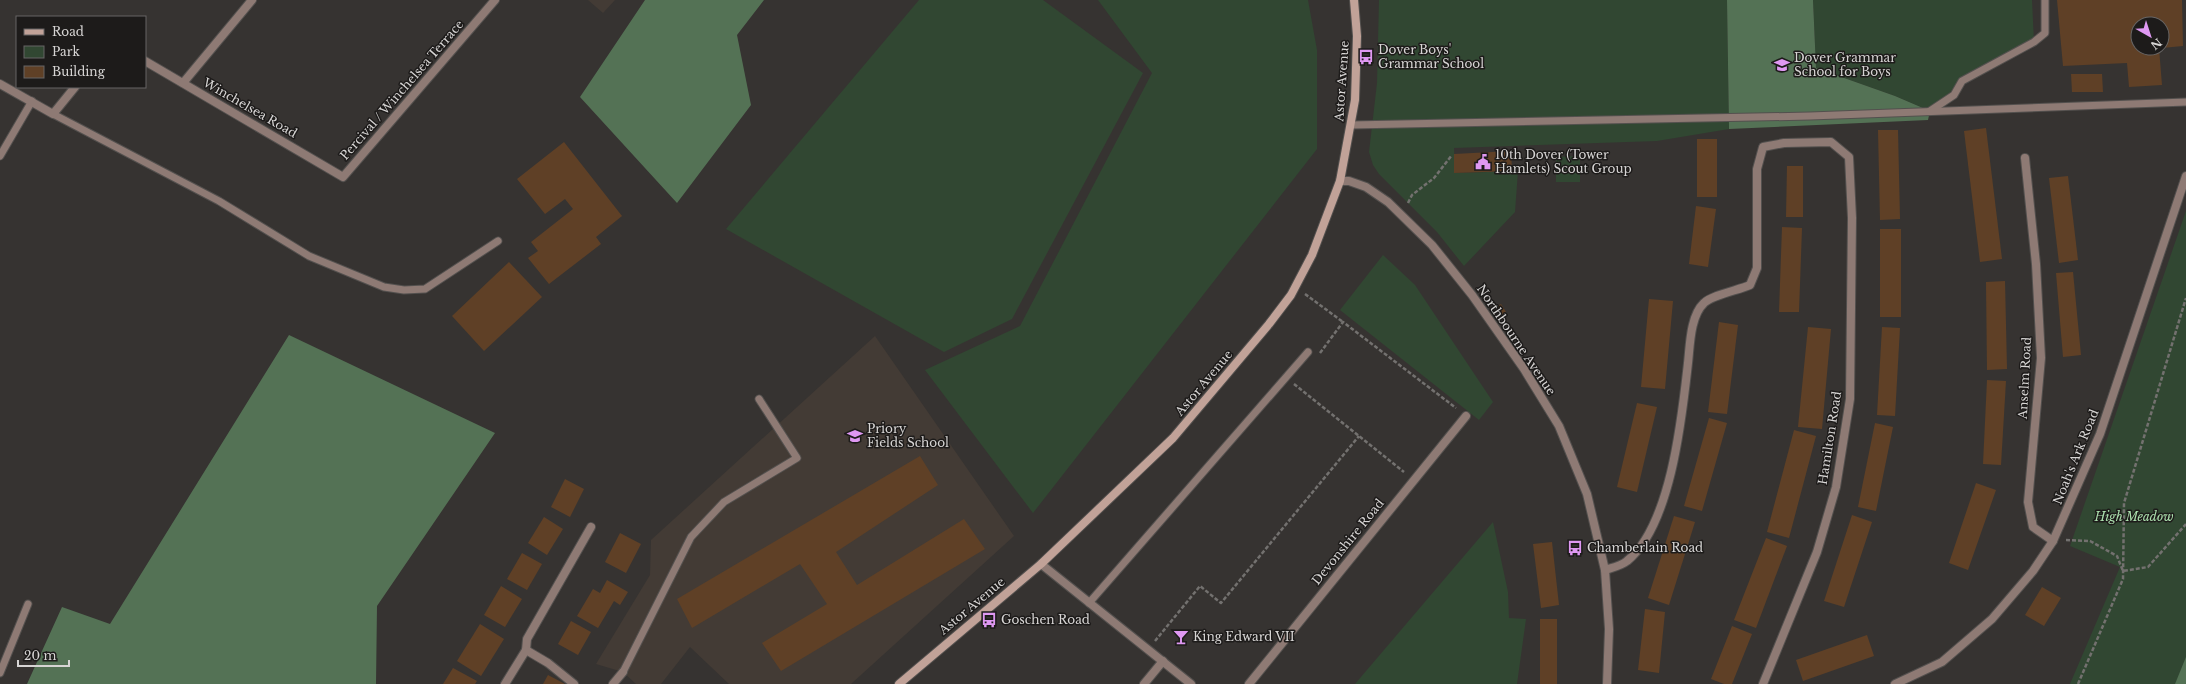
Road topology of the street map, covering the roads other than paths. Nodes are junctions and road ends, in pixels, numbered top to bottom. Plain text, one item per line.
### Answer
1 (252, 0) edge
2 (496, 0) edge
3 (1354, 0) edge
4 (2044, 0) edge
5 (146, 62) edge
6 (183, 82) junction
7 (0, 84) edge
8 (74, 88) edge
9 (32, 101) junction
10 (2186, 102) edge
11 (1930, 111) junction
12 (53, 114) junction
13 (1351, 125) junction
14 (0, 156) edge
15 (2025, 158) dead end
16 (2186, 176) edge
17 (343, 177) joint
18 (1340, 181) junction
19 (498, 241) dead end
20 (1308, 352) road end
21 (759, 399) dead end
22 (1466, 416) road end
23 (590, 527) dead end
24 (2054, 539) junction
25 (1041, 564) junction
26 (1604, 570) junction
27 (1090, 603) junction
28 (28, 604) dead end
29 (526, 650) junction
30 (1163, 661) junction
31 (623, 672) joint
32 (0, 673) edge
33 (505, 684) edge
34 (574, 684) edge
35 (613, 684) edge
36 (899, 684) edge
37 (1144, 684) edge
38 (1191, 684) edge
39 (1249, 684) edge
40 (1607, 684) edge
41 (1763, 684) edge
42 (1896, 684) edge

1 - 6 street
2 - 17 street, Percival / Winchelsea Terrace
3 - 13 street, Astor Avenue
4 - 11 lane
5 - 6 street, Winchelsea Road
6 - 17 street, Winchelsea Road
7 - 9 street
8 - 12 street
9 - 12 street
9 - 14 lane
10 - 11 lane
11 - 13 lane
12 - 19 lane
13 - 18 street, Astor Avenue
15 - 24 street, Anselm Road
16 - 24 street, Noah's Ark Road
18 - 25 street, Astor Avenue
18 - 26 street, Northbourne Avenue
20 - 27 lane
21 - 31 lane
22 - 39 street, Devonshire Road
23 - 29 street
24 - 42 street, Noah's Ark Road
25 - 27 street
25 - 36 street, Astor Avenue
26 - 40 street, Northbourne Avenue
26 - 41 street, Hamilton Road
27 - 30 street
28 - 32 lane
29 - 33 street
29 - 34 street
30 - 37 street
30 - 38 street
31 - 35 street

